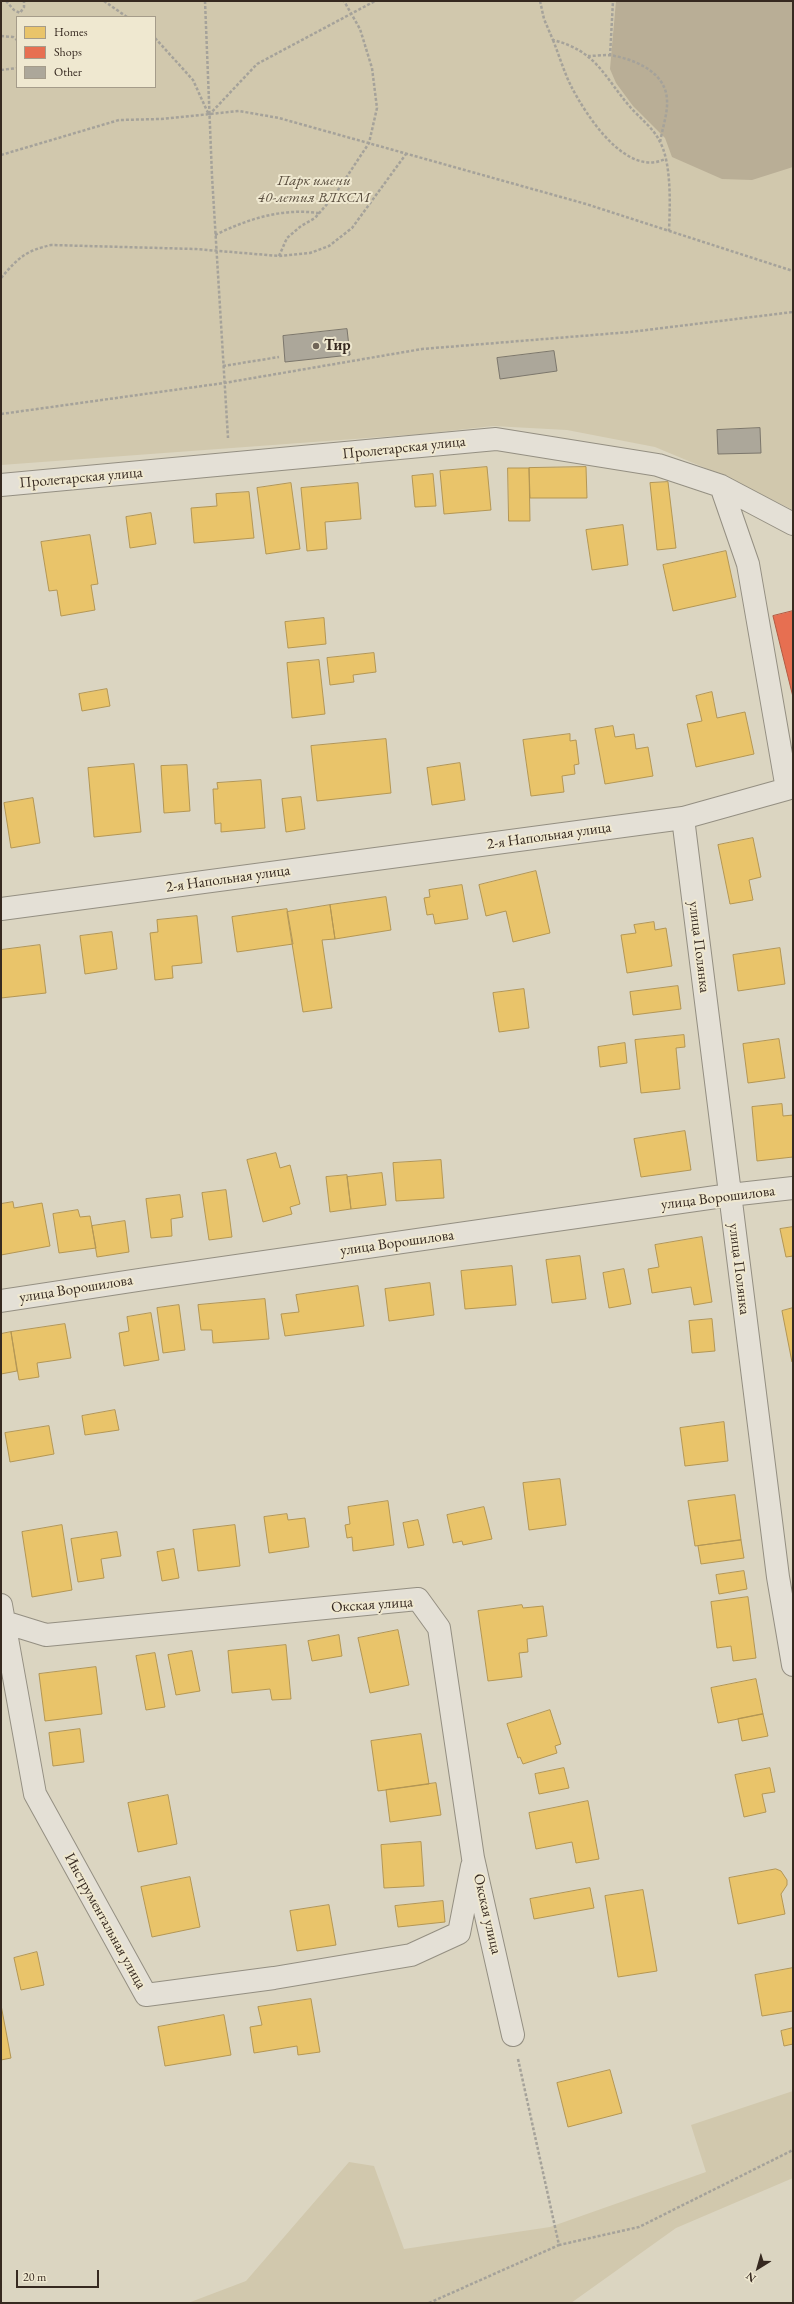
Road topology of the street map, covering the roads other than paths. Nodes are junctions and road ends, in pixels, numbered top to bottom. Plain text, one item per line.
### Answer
1 (1, 485) edge
2 (721, 486) junction
3 (793, 524) edge
4 (790, 787) edge
5 (683, 818) junction
6 (1, 909) edge
7 (793, 1188) edge
8 (730, 1195) junction
9 (1, 1301) edge
10 (786, 1576) edge
11 (2, 1617) edge
12 (793, 1665) edge
13 (473, 1858) junction
14 (513, 2035) road end

1 - 2 street, Пролетарская улица
2 - 3 street, Пролетарская улица
2 - 4 street, 2-я Напольная улица
4 - 5 street, 2-я Напольная улица
5 - 6 street, 2-я Напольная улица
5 - 8 street, улица Полянка
7 - 8 street, улица Ворошилова
8 - 9 street, улица Ворошилова
8 - 10 street, улица Полянка
10 - 12 street, улица Полянка
11 - 13 street, Окская улица
11 - 13 street, Инструментальная улица
13 - 14 street, Окская улица

